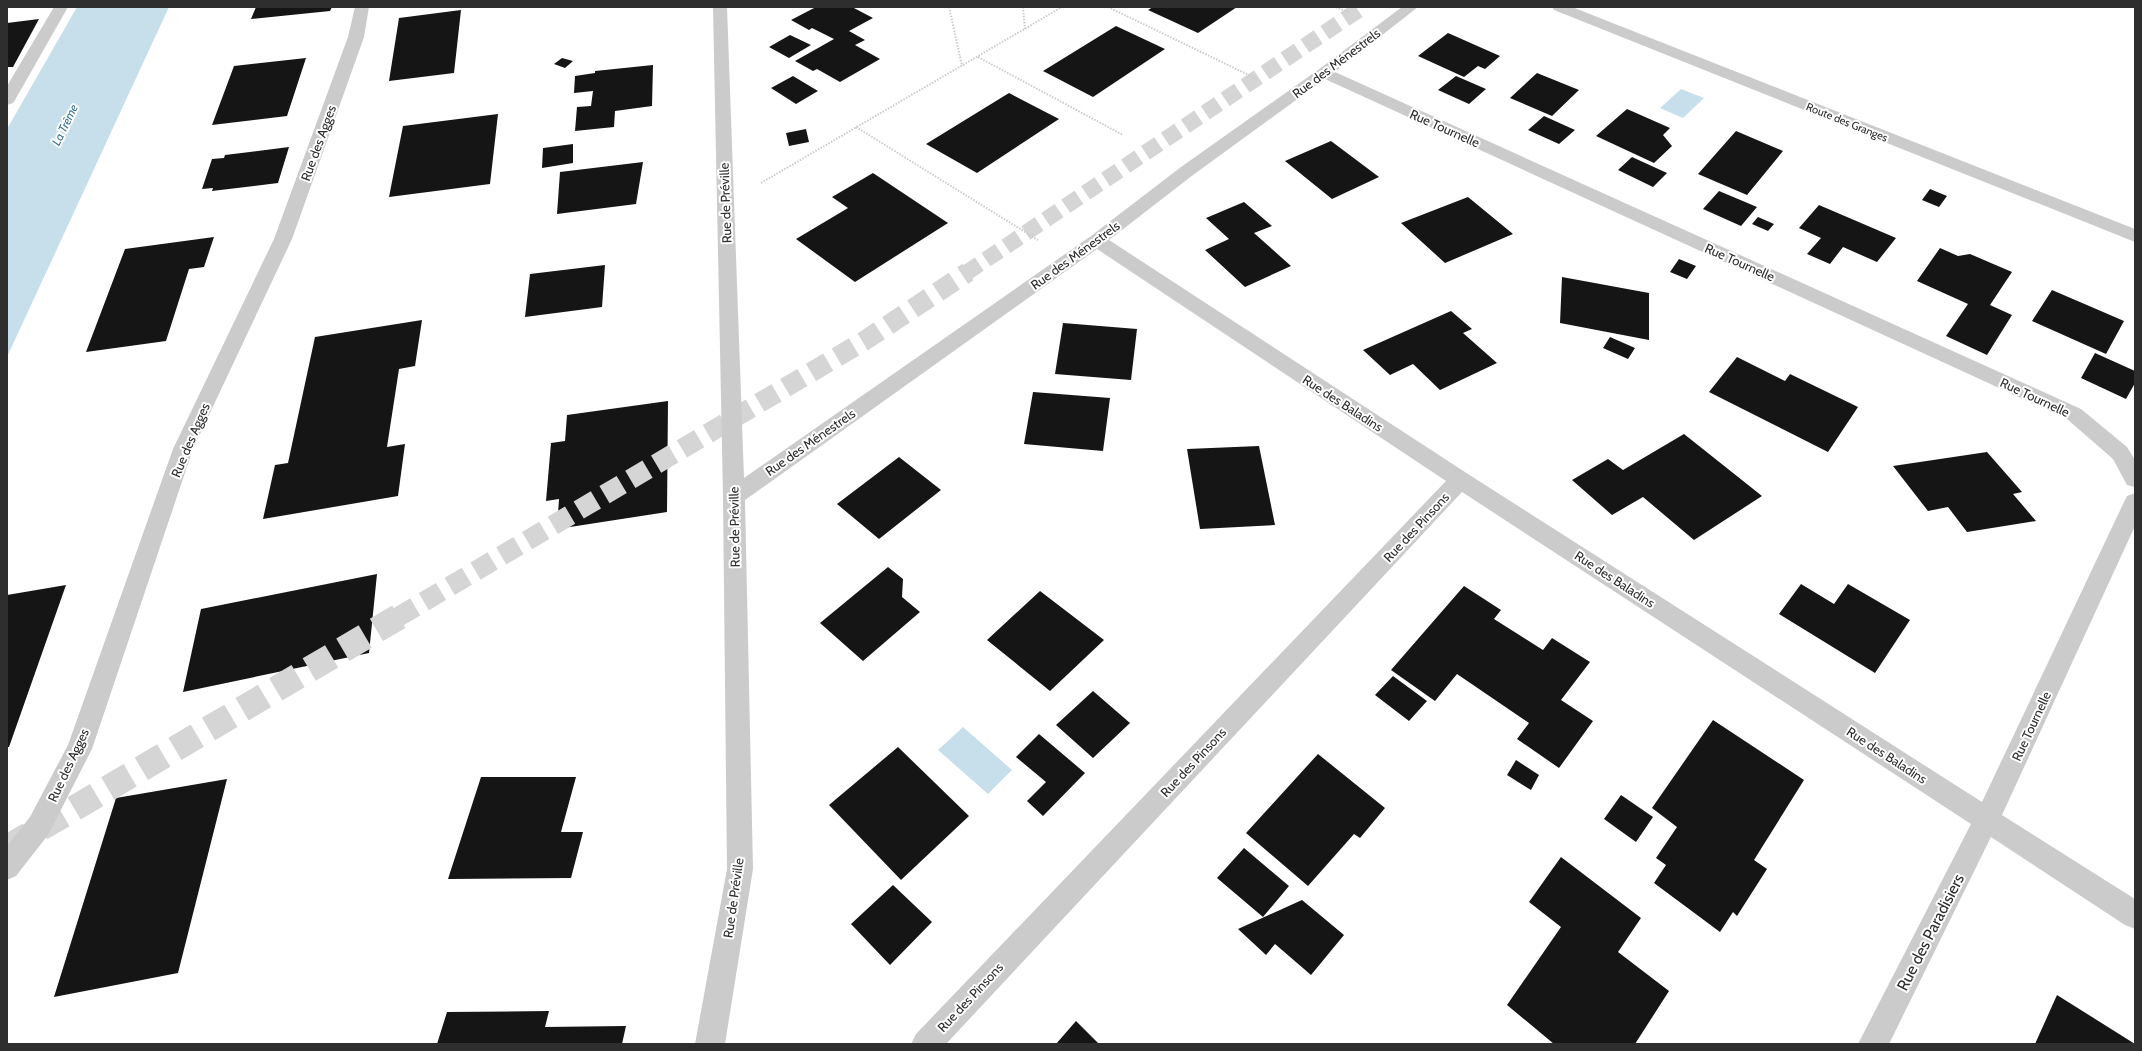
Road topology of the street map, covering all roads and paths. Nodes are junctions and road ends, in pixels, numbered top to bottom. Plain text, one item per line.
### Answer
1 (61, 7) edge
2 (362, 7) edge
3 (720, 7) edge
4 (949, 7) edge
5 (1023, 7) edge
6 (1062, 7) edge
7 (1108, 7) edge
8 (1411, 7) edge
9 (1559, 7) edge
10 (1025, 29) junction
11 (978, 56) junction
12 (962, 66) junction
13 (1324, 73) junction
14 (1263, 82) dead end
15 (7, 100) edge
16 (856, 127) junction
17 (1123, 135) dead end
18 (758, 184) dead end
19 (2135, 236) edge
20 (1097, 240) junction
21 (1039, 241) dead end
22 (2135, 479) edge
23 (1460, 480) junction
24 (734, 496) junction
25 (2135, 502) edge
26 (1987, 819) junction
27 (7, 867) edge
28 (2135, 915) edge
29 (710, 1044) edge
30 (926, 1044) edge
31 (1873, 1044) edge

1 - 15 street
2 - 27 street, Rue des Agges
3 - 24 street, Rue de Préville
4 - 12 path
5 - 10 path
6 - 10 path
7 - 14 path
8 - 13 street, Rue des Ménestrels
9 - 19 street, Route des Granges
10 - 11 path
11 - 12 path
11 - 17 path
12 - 16 path
13 - 20 street, Rue des Ménestrels
13 - 22 street, Rue Tournelle
16 - 18 path
16 - 21 path
20 - 23 street, Rue des Baladins
20 - 24 street, Rue des Ménestrels
23 - 26 street, Rue des Baladins
23 - 30 street, Rue des Pinsons
24 - 29 street, Rue de Préville
25 - 26 street, Rue Tournelle
26 - 28 street, Rue des Baladins
26 - 31 street, Rue des Paradisiers

